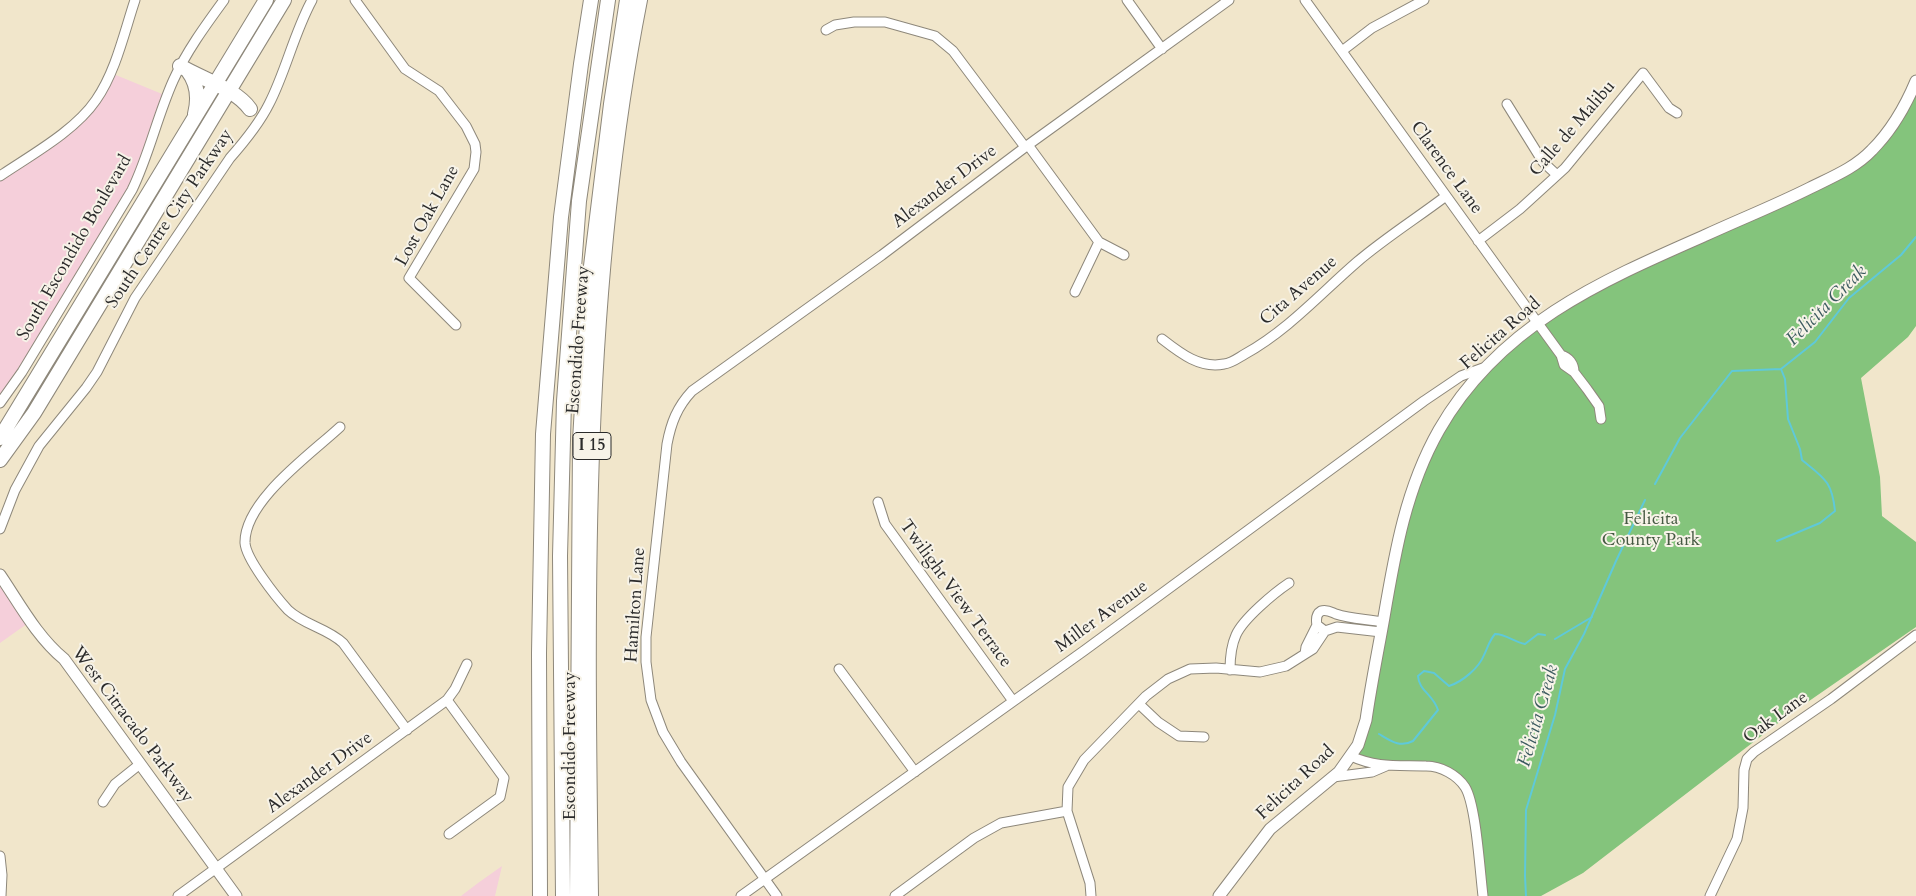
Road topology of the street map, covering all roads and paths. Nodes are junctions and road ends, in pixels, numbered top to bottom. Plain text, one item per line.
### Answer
1 (135, 0) edge
2 (224, 0) edge
3 (266, 0) edge
4 (284, 0) edge
5 (312, 0) edge
6 (355, 0) edge
7 (591, 0) edge
8 (608, 0) edge
9 (627, 0) edge
10 (640, 0) edge
11 (1127, 0) edge
12 (1229, 0) edge
13 (1305, 0) edge
14 (1424, 0) edge
15 (826, 30) dead end
16 (1162, 48) junction
17 (1342, 50) junction
18 (184, 68) junction
19 (244, 69) junction
20 (1916, 81) edge
21 (214, 87) junction
22 (228, 95) junction
23 (1507, 104) dead end
24 (253, 109) junction
25 (1677, 113) dead end
26 (193, 122) junction
27 (1026, 146) junction
28 (1557, 175) junction
29 (0, 176) edge
30 (1446, 196) junction
31 (1478, 241) junction
32 (1100, 242) junction
33 (1124, 255) dead end
34 (1075, 292) dead end
35 (1537, 322) junction
36 (456, 326) dead end
37 (1162, 340) dead end
38 (1483, 368) junction
39 (683, 401) joint
40 (0, 403) edge
41 (1601, 418) dead end
42 (340, 427) dead end
43 (0, 438) edge
44 (0, 460) edge
45 (878, 502) dead end
46 (0, 529) edge
47 (0, 575) edge
48 (1289, 583) dead end
49 (1317, 625) junction
50 (1382, 627) junction
51 (1325, 631) junction
52 (1916, 635) edge
53 (1305, 654) junction
54 (467, 664) dead end
55 (839, 669) dead end
56 (1230, 670) junction
57 (447, 700) junction
58 (1013, 701) junction
59 (1139, 704) junction
60 (407, 730) junction
61 (1204, 737) dead end
62 (1351, 756) junction
63 (140, 764) junction
64 (1386, 766) junction
65 (915, 772) junction
66 (1333, 777) junction
67 (102, 802) dead end
68 (1067, 811) junction
69 (449, 834) dead end
70 (0, 856) edge
71 (538, 856) junction
72 (216, 869) junction
73 (765, 880) junction
74 (1, 896) edge
75 (178, 896) edge
76 (236, 896) edge
77 (531, 896) edge
78 (540, 896) edge
79 (563, 896) edge
80 (577, 896) edge
81 (591, 896) edge
82 (741, 896) edge
83 (777, 896) edge
84 (895, 896) edge
85 (1091, 896) edge
86 (1218, 896) edge
87 (1483, 896) edge
88 (1710, 896) edge

1 - 29 street
2 - 18 street, South Escondido Boulevard
3 - 21 highway, South Centre City Parkway
4 - 19 highway, South Centre City Parkway
5 - 24 street, South Centre City Parkway
6 - 36 street, Lost Oak Lane
7 - 71 highway, Escondido Freeway
8 - 79 highway
9 - 80 highway
10 - 81 highway, Escondido Freeway / I 15
11 - 16 street
12 - 16 street, Alexander Drive
13 - 17 street, Clarence Lane
14 - 17 street
15 - 27 street
16 - 27 street, Alexander Drive
17 - 30 street, Clarence Lane
18 - 21 highway
18 - 26 highway
18 - 40 street, South Escondido Boulevard
19 - 22 highway, South Centre City Parkway
19 - 24 highway
20 - 35 main road, Felicita Road
21 - 22 highway
21 - 26 highway, South Centre City Parkway
22 - 24 highway
22 - 44 highway, South Centre City Parkway
23 - 28 street
24 - 46 street, South Centre City Parkway
25 - 28 street, Calle de Malibu
26 - 43 highway, South Centre City Parkway
27 - 32 street
27 - 39 street, Alexander Drive
28 - 31 street, Calle de Malibu
30 - 31 street, Clarence Lane
30 - 37 street, Cita Avenue
31 - 35 street, Clarence Lane
32 - 33 street
32 - 34 street
35 - 38 main road, Felicita Road
35 - 41 street, Clarence Lane
38 - 50 main road, Felicita Road
38 - 58 street, Miller Avenue
39 - 73 street, Hamilton Lane
42 - 60 street
45 - 58 street, Twilight View Terrace
47 - 63 main road, West Citracado Parkway
48 - 56 street
49 - 50 street
49 - 51 street
49 - 53 street
50 - 51 street
50 - 62 main road, Felicita Road
51 - 53 street
52 - 88 street, Oak Lane
53 - 56 street
54 - 57 street, Alexander Drive
55 - 65 street
56 - 59 street
57 - 60 street, Alexander Drive
57 - 69 street
58 - 65 street, Miller Avenue
59 - 61 street
59 - 68 street
60 - 72 street, Alexander Drive
62 - 64 street
62 - 66 main road, Felicita Road
63 - 67 street
63 - 72 main road, West Citracado Parkway
64 - 66 street
64 - 87 street
65 - 73 street, Miller Avenue
66 - 86 main road, Felicita Road
68 - 84 street
68 - 85 street
70 - 74 street
71 - 77 highway
71 - 78 highway, Escondido Freeway
72 - 75 street, Alexander Drive
72 - 76 main road, West Citracado Parkway
73 - 82 street, Miller Avenue
73 - 83 street, Hamilton Lane

